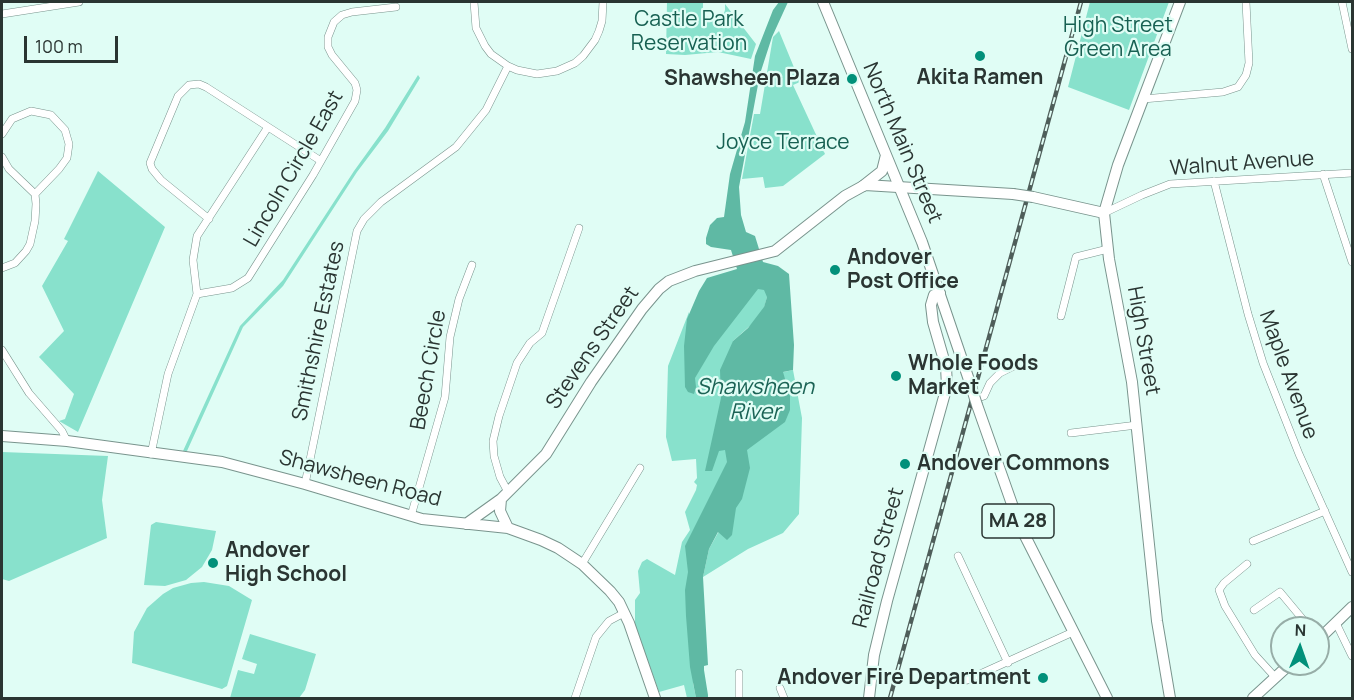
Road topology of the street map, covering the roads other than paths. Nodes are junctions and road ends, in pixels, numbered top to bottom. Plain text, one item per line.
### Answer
1 (79, 2) edge
2 (474, 2) edge
3 (603, 2) edge
4 (823, 2) edge
5 (1180, 2) edge
6 (1246, 2) edge
7 (1342, 2) edge
8 (58, 4) edge
9 (396, 7) dead end
10 (2, 14) edge
11 (1353, 49) edge
12 (508, 66) junction
13 (1143, 99) junction
14 (268, 127) junction
15 (2, 134) edge
16 (886, 155) junction
17 (2, 157) edge
18 (321, 161) junction
19 (1353, 173) edge
20 (1323, 174) junction
21 (1214, 181) junction
22 (863, 186) junction
23 (900, 188) junction
24 (35, 194) junction
25 (1104, 213) junction
26 (208, 219) junction
27 (579, 228) dead end
28 (1108, 249) junction
29 (1353, 262) edge
30 (472, 265) dead end
31 (2, 268) edge
32 (940, 293) junction
33 (197, 294) junction
34 (1062, 316) dead end
35 (2, 350) edge
36 (1016, 365) dead end
37 (976, 402) junction
38 (1137, 425) junction
39 (1071, 433) dead end
40 (2, 436) edge
41 (67, 441) junction
42 (151, 454) junction
43 (640, 468) dead end
44 (305, 484) junction
45 (505, 496) junction
46 (1325, 511) junction
47 (411, 516) junction
48 (466, 524) junction
49 (508, 528) junction
50 (1253, 540) dead end
51 (958, 556) dead end
52 (582, 564) junction
53 (1246, 564) dead end
54 (1353, 572) edge
55 (1353, 607) edge
56 (1254, 610) dead end
57 (624, 613) junction
58 (1300, 616) edge
59 (1336, 623) junction
60 (1330, 628) edge
61 (1073, 632) junction
62 (1353, 656) edge
63 (1008, 663) junction
64 (739, 673) dead end
65 (1275, 677) joint
66 (967, 680) dead end
67 (780, 688) dead end
68 (575, 699) edge
69 (655, 699) edge
70 (739, 699) edge
71 (783, 699) edge
72 (869, 699) edge
73 (1107, 699) edge
74 (1170, 699) edge
75 (1252, 699) edge

1 - 8 street
2 - 12 street
3 - 12 street
4 - 16 main road, North Main Street / MA 28
5 - 13 main road, High Street
6 - 13 street
7 - 11 street
8 - 10 street
9 - 18 street, Lincoln Circle East
12 - 44 street, Smithshire Estates
13 - 25 main road, High Street
14 - 18 street
14 - 26 street
14 - 26 street
15 - 24 street
16 - 22 main road, Stevens Street
16 - 23 main road, North Main Street / MA 28
17 - 24 street
18 - 33 street, Lincoln Circle East
19 - 20 street, Walnut Avenue
20 - 21 street, Walnut Avenue
20 - 29 street
21 - 25 street, Walnut Avenue
21 - 46 street, Maple Avenue
22 - 23 main road
22 - 45 main road, Stevens Street
23 - 25 main road, bridge
23 - 32 main road, North Main Street / MA 28
24 - 31 street
25 - 28 main road, High Street
26 - 33 street
27 - 45 street
28 - 34 street
28 - 38 main road, High Street
30 - 47 street, Beech Circle
32 - 37 main road, North Main Street / MA 28, bridge
32 - 72 main road, Railroad Street
33 - 42 street
35 - 41 street
36 - 37 street
37 - 61 main road, North Main Street / MA 28
38 - 39 street
38 - 74 main road, High Street
40 - 41 main road, Shawsheen Road
41 - 42 main road, Shawsheen Road
42 - 44 main road, Shawsheen Road
43 - 52 street
44 - 47 main road, Shawsheen Road
45 - 48 main road, Stevens Street
45 - 49 main road
46 - 50 street
46 - 54 street, Maple Avenue
47 - 48 main road, Shawsheen Road
48 - 49 main road, Shawsheen Road
49 - 52 main road, Shawsheen Road
51 - 63 street
52 - 57 main road, Shawsheen Road
53 - 65 street
55 - 59 main road
56 - 58 street
57 - 68 street
57 - 69 main road, Shawsheen Road
59 - 60 main road
59 - 62 street
61 - 63 street
61 - 73 main road, North Main Street / MA 28
63 - 66 street
64 - 70 street
65 - 75 main road
67 - 71 street

